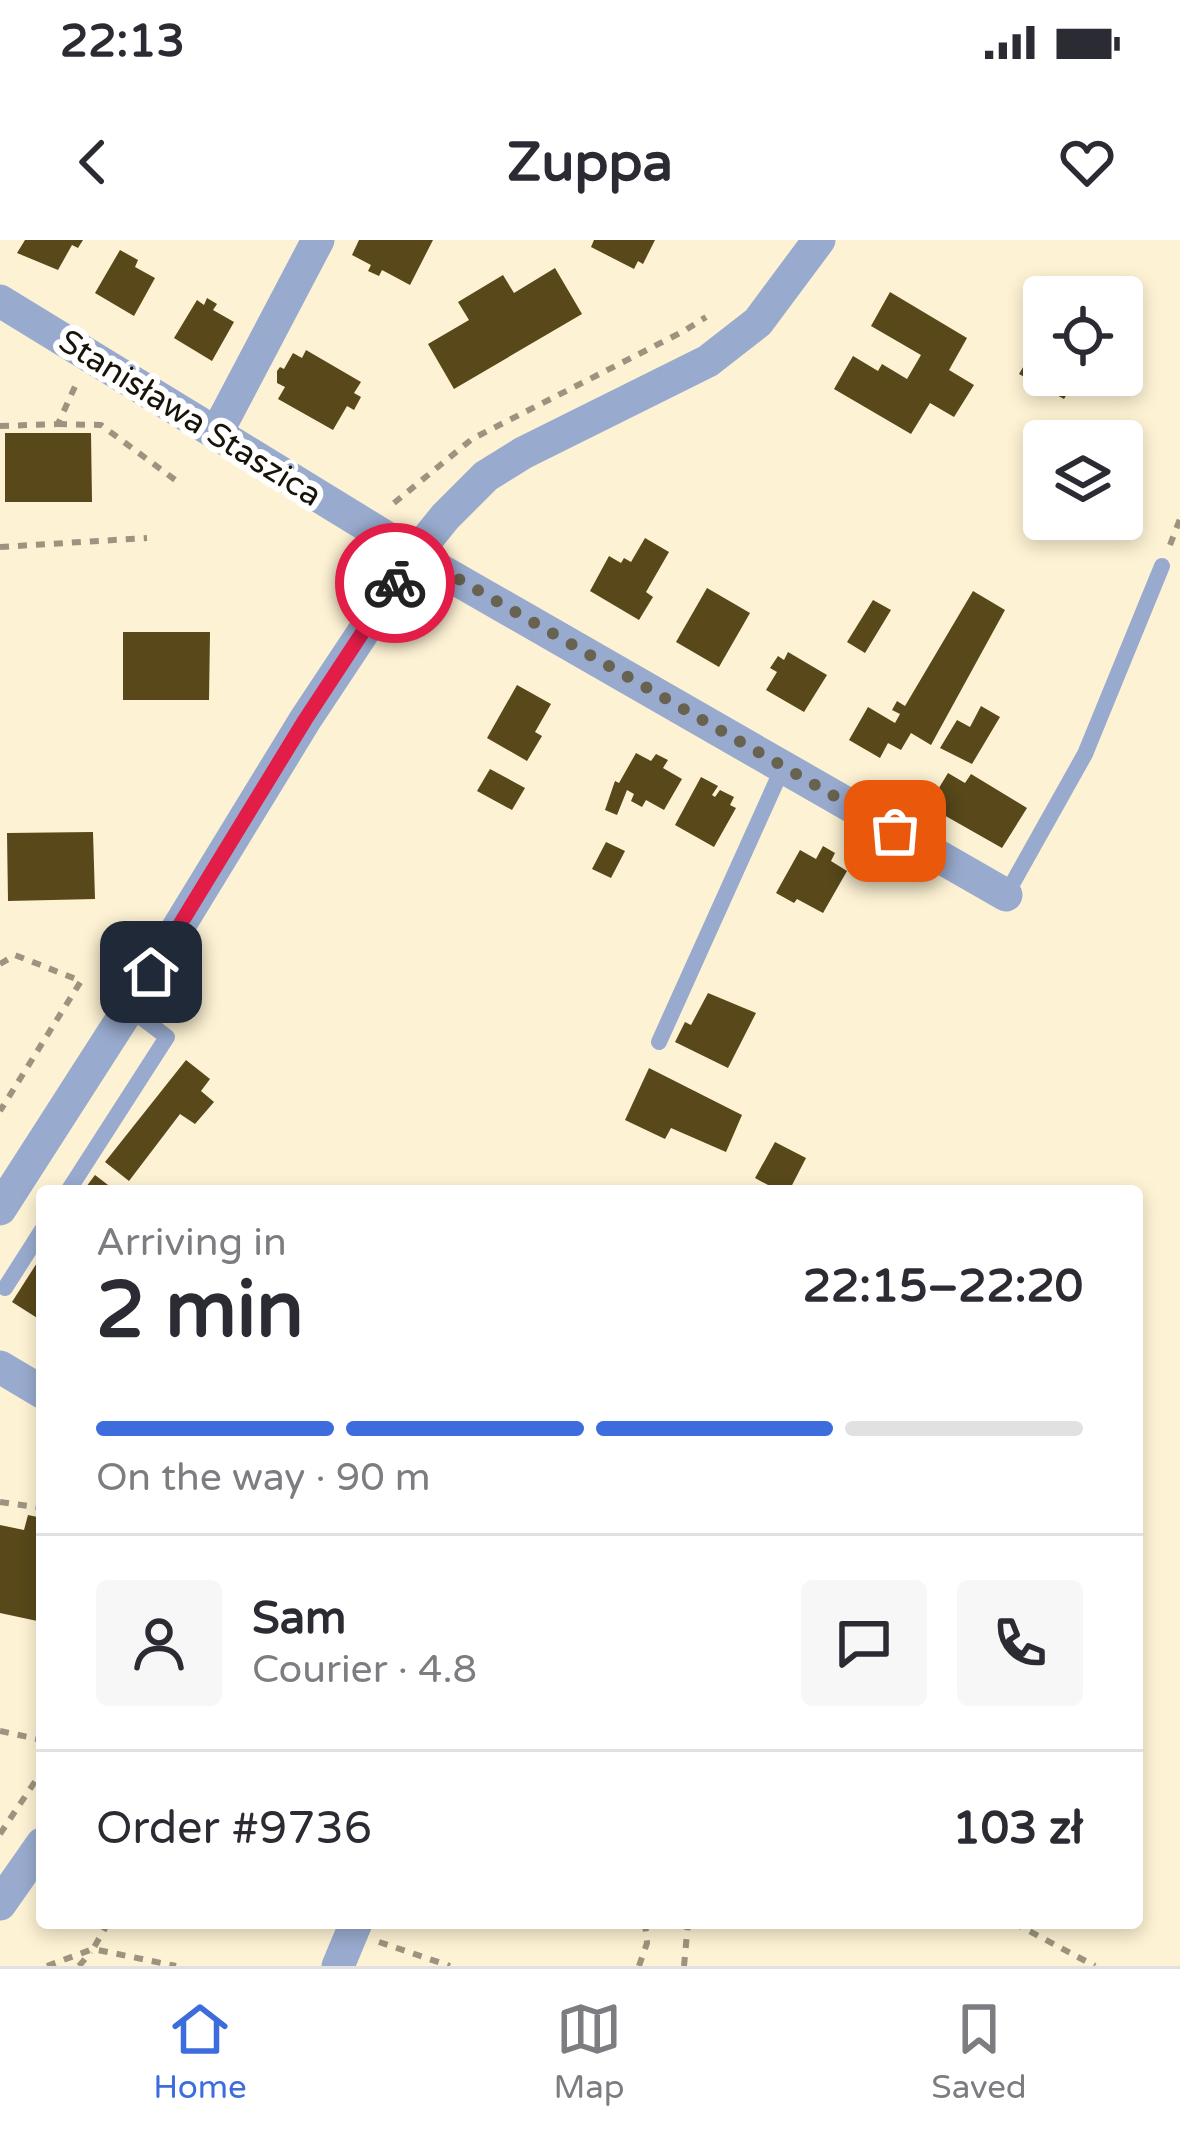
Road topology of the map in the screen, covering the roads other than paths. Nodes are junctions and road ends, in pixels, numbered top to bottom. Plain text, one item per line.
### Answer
1 (318, 240) edge
2 (819, 240) edge
3 (0, 301) edge
4 (216, 434) junction
5 (415, 554) junction
6 (1162, 566) dead end
7 (783, 767) junction
8 (1006, 895) joint
9 (129, 1008) junction
10 (659, 1042) dead end
11 (72, 1185) edge
12 (0, 1209) edge
13 (36, 1239) edge
14 (5, 1288) dead end
15 (0, 1367) edge
16 (36, 1388) edge
17 (36, 1853) edge
18 (0, 1904) edge
19 (354, 1929) edge
20 (338, 1966) edge

1 - 4 street
2 - 5 street
3 - 4 street, Stanisława Staszica
4 - 5 street, Stanisława Staszica
5 - 7 street, Stanisława Staszica
5 - 9 street
6 - 8 lane
7 - 8 street, Stanisława Staszica
7 - 10 lane
9 - 11 lane
9 - 12 street
13 - 14 lane
15 - 16 street
17 - 18 street
19 - 20 street

